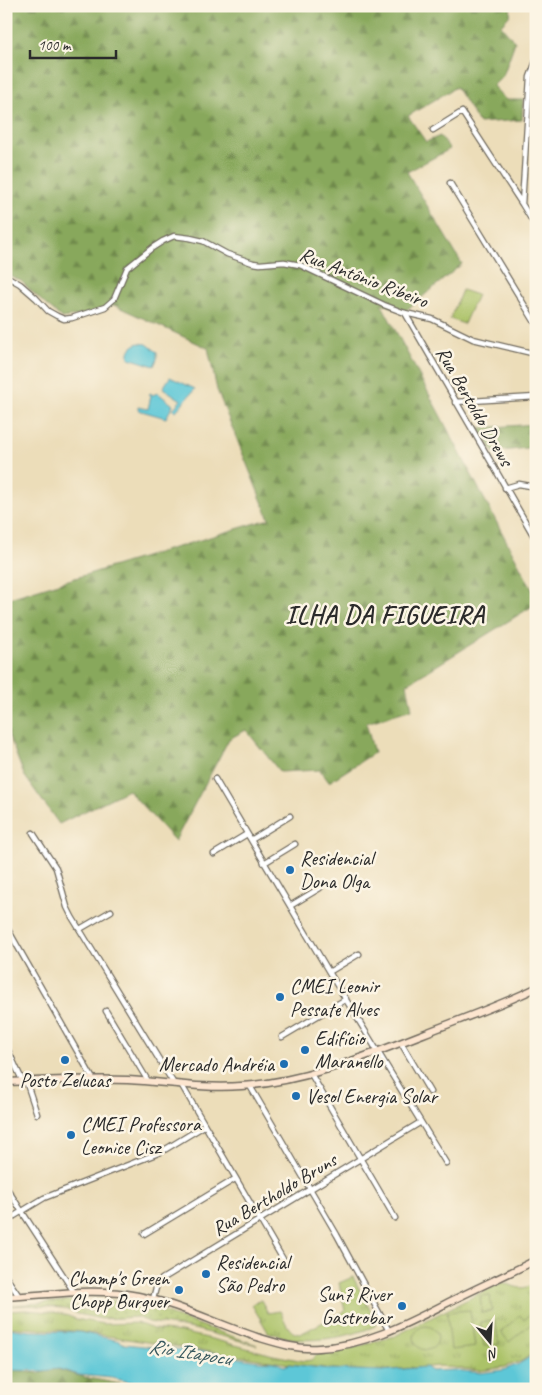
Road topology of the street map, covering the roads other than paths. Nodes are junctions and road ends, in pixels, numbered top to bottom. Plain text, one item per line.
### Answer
1 (536, 61) edge
2 (433, 130) dead end
3 (450, 183) dead end
4 (522, 204) junction
5 (536, 227) edge
6 (6, 276) edge
7 (405, 313) junction
8 (536, 324) edge
9 (536, 354) edge
10 (536, 397) edge
11 (455, 402) junction
12 (536, 487) edge
13 (505, 488) junction
14 (536, 540) edge
15 (215, 779) dead end
16 (290, 816) dead end
17 (33, 833) dead end
18 (247, 834) junction
19 (251, 840) junction
20 (295, 844) dead end
21 (214, 854) dead end
22 (264, 863) junction
23 (320, 888) dead end
24 (290, 906) junction
25 (111, 911) dead end
26 (6, 926) edge
27 (80, 929) junction
28 (359, 954) dead end
29 (329, 972) junction
30 (536, 988) edge
31 (346, 999) junction
32 (106, 1011) dead end
33 (282, 1036) dead end
34 (401, 1043) junction
35 (6, 1046) edge
36 (378, 1051) junction
37 (311, 1074) junction
38 (93, 1079) junction
39 (25, 1081) junction
40 (148, 1081) junction
41 (6, 1082) edge
42 (178, 1084) junction
43 (250, 1086) junction
44 (430, 1092) dead end
45 (37, 1114) dead end
46 (421, 1122) junction
47 (204, 1126) junction
48 (361, 1159) junction
49 (446, 1163) dead end
50 (236, 1179) junction
51 (6, 1187) edge
52 (310, 1189) junction
53 (22, 1211) junction
54 (395, 1218) dead end
55 (260, 1220) junction
56 (6, 1221) edge
57 (144, 1234) dead end
58 (536, 1260) edge
59 (284, 1261) dead end
60 (6, 1277) edge
61 (74, 1292) junction
62 (19, 1296) junction
63 (6, 1297) edge
64 (153, 1299) junction
65 (388, 1331) junction

1 - 4 street
2 - 4 street
3 - 8 street
4 - 5 street
6 - 7 street, Rua Antônio Ribeiro
7 - 9 street, Rua Antônio Ribeiro
7 - 11 street, Rua Bertoldo Drews
10 - 11 street
11 - 13 street, Rua Bertoldo Drews
12 - 13 street
13 - 14 street, Rua Bertoldo Drews
15 - 18 street
16 - 19 street
17 - 27 street
18 - 19 street
18 - 21 street
19 - 22 street
20 - 22 street
22 - 24 street
23 - 24 street
24 - 29 street
25 - 27 street
26 - 38 street
27 - 42 street
28 - 29 street
29 - 31 street
30 - 34 main road
31 - 33 street
31 - 36 street
32 - 40 street
34 - 36 main road
34 - 44 street
35 - 39 street
36 - 37 main road
36 - 46 street
37 - 43 main road
37 - 48 street
38 - 39 main road
38 - 40 main road
39 - 41 main road
39 - 45 street
40 - 42 main road
42 - 43 main road
42 - 47 street
43 - 52 street
46 - 48 street, Rua Bertholdo Bruns
46 - 49 street
47 - 50 street
47 - 53 street
48 - 52 street, Rua Bertholdo Bruns
48 - 54 street
50 - 55 street
50 - 57 street
51 - 53 street
52 - 55 street, Rua Bertholdo Bruns
52 - 65 street
53 - 56 street
53 - 61 street
55 - 59 street
55 - 64 street, Rua Bertholdo Bruns
58 - 65 main road
60 - 62 street
61 - 62 main road
61 - 64 main road
62 - 63 main road
64 - 65 main road

